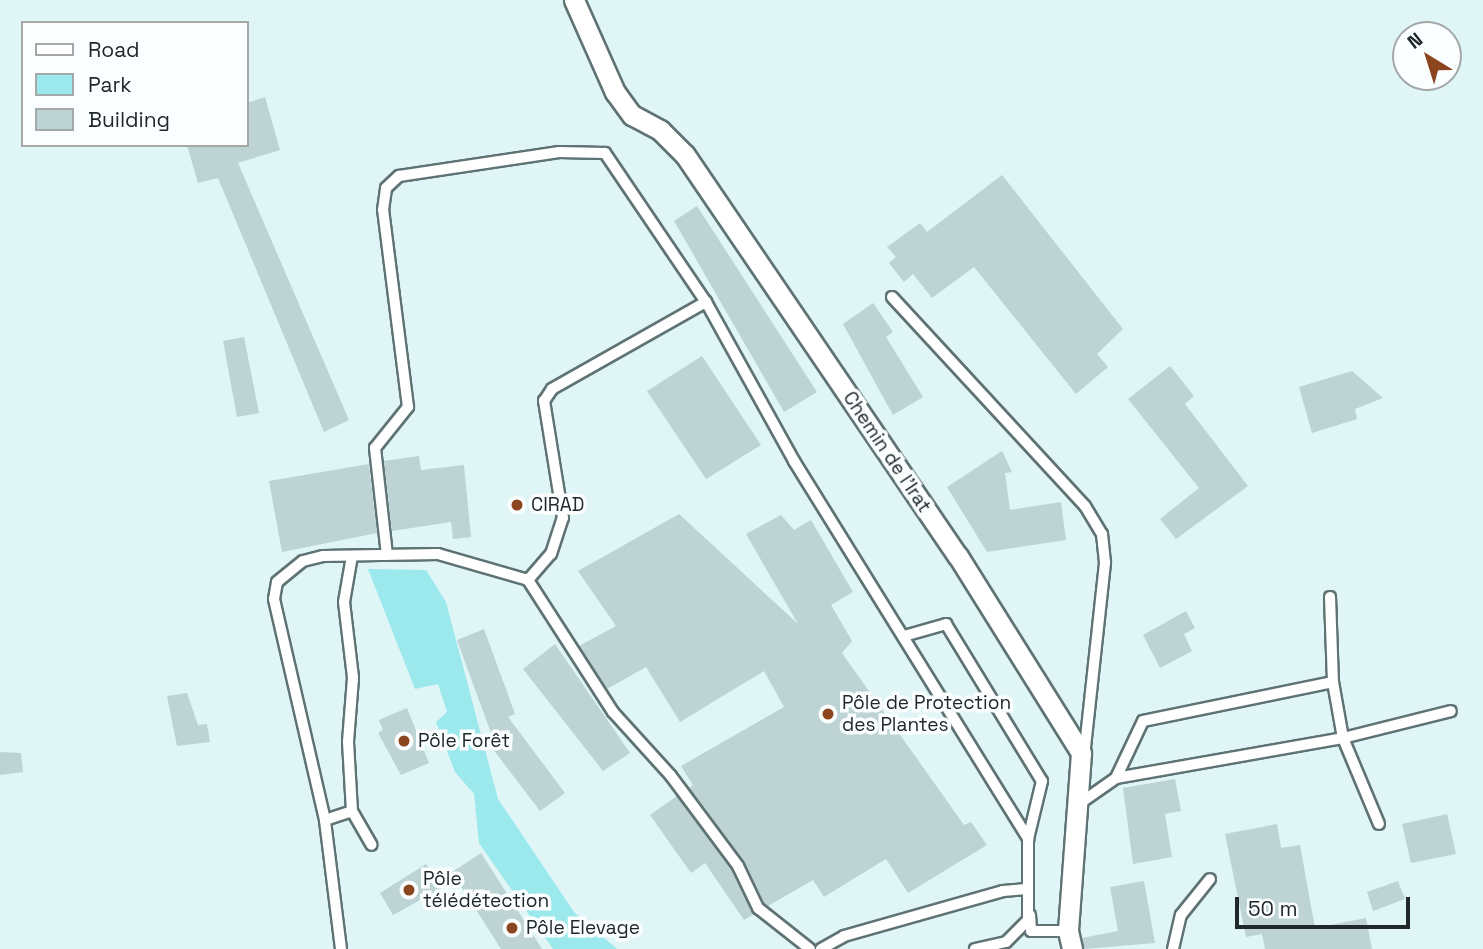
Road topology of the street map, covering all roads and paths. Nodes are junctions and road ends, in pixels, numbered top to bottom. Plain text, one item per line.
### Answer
1 (574, 0) edge
2 (892, 297) dead end
3 (706, 302) junction
4 (387, 555) junction
5 (352, 556) junction
6 (528, 580) junction
7 (1330, 597) dead end
8 (904, 636) junction
9 (1333, 682) junction
10 (1451, 710) dead end
11 (1343, 737) junction
12 (1116, 778) junction
13 (1078, 804) junction
14 (352, 811) junction
15 (325, 820) junction
16 (1379, 824) dead end
17 (1028, 839) junction
18 (372, 845) dead end
19 (1210, 879) dead end
20 (1027, 889) junction
21 (844, 936) junction
22 (1070, 940) edge
23 (341, 949) edge
24 (810, 949) edge
25 (821, 949) edge
26 (844, 949) edge
27 (975, 949) edge
28 (1174, 949) edge

1 - 13 street, Chemin de l'Irat
2 - 13 lane
3 - 4 lane
3 - 6 lane
3 - 8 lane
4 - 5 lane
4 - 6 lane
5 - 14 lane
5 - 15 lane
6 - 24 lane
7 - 9 lane
8 - 17 lane
8 - 17 lane
9 - 11 lane
9 - 12 lane
10 - 11 lane
11 - 12 lane
11 - 16 lane
12 - 13 lane
13 - 22 street, Chemin de l'Irat
14 - 15 lane
14 - 18 lane
15 - 23 lane
17 - 20 lane
19 - 28 lane
20 - 21 lane
20 - 22 lane
20 - 27 lane
21 - 25 lane
21 - 26 lane

